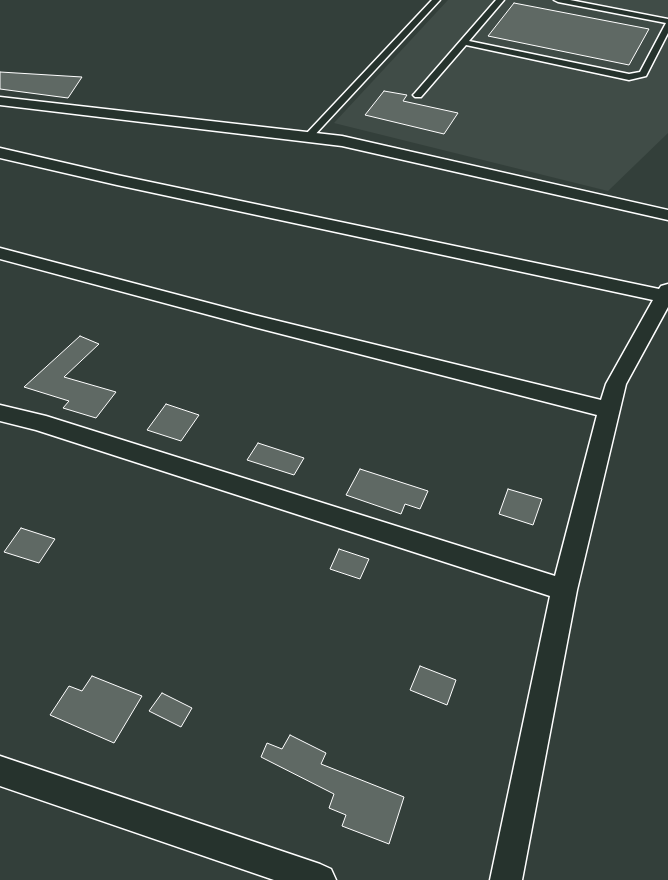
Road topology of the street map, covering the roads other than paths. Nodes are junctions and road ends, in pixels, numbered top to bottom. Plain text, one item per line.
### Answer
1 (436, 0) edge
2 (500, 0) edge
3 (558, 0) edge
4 (668, 21) edge
5 (668, 25) edge
6 (463, 42) junction
7 (418, 95) dead end
8 (0, 101) edge
9 (308, 137) junction
10 (0, 153) edge
11 (668, 215) edge
12 (0, 253) edge
13 (666, 293) edge
14 (610, 410) junction
15 (0, 413) edge
16 (564, 590) junction
17 (0, 771) edge
18 (320, 880) edge
19 (506, 880) edge

1 - 9 lane
2 - 6 lane
3 - 4 lane
5 - 6 lane
6 - 7 lane
8 - 9 street
9 - 11 street
10 - 13 street
12 - 14 street
13 - 14 street
14 - 16 street
15 - 16 street
16 - 19 street
17 - 18 street

